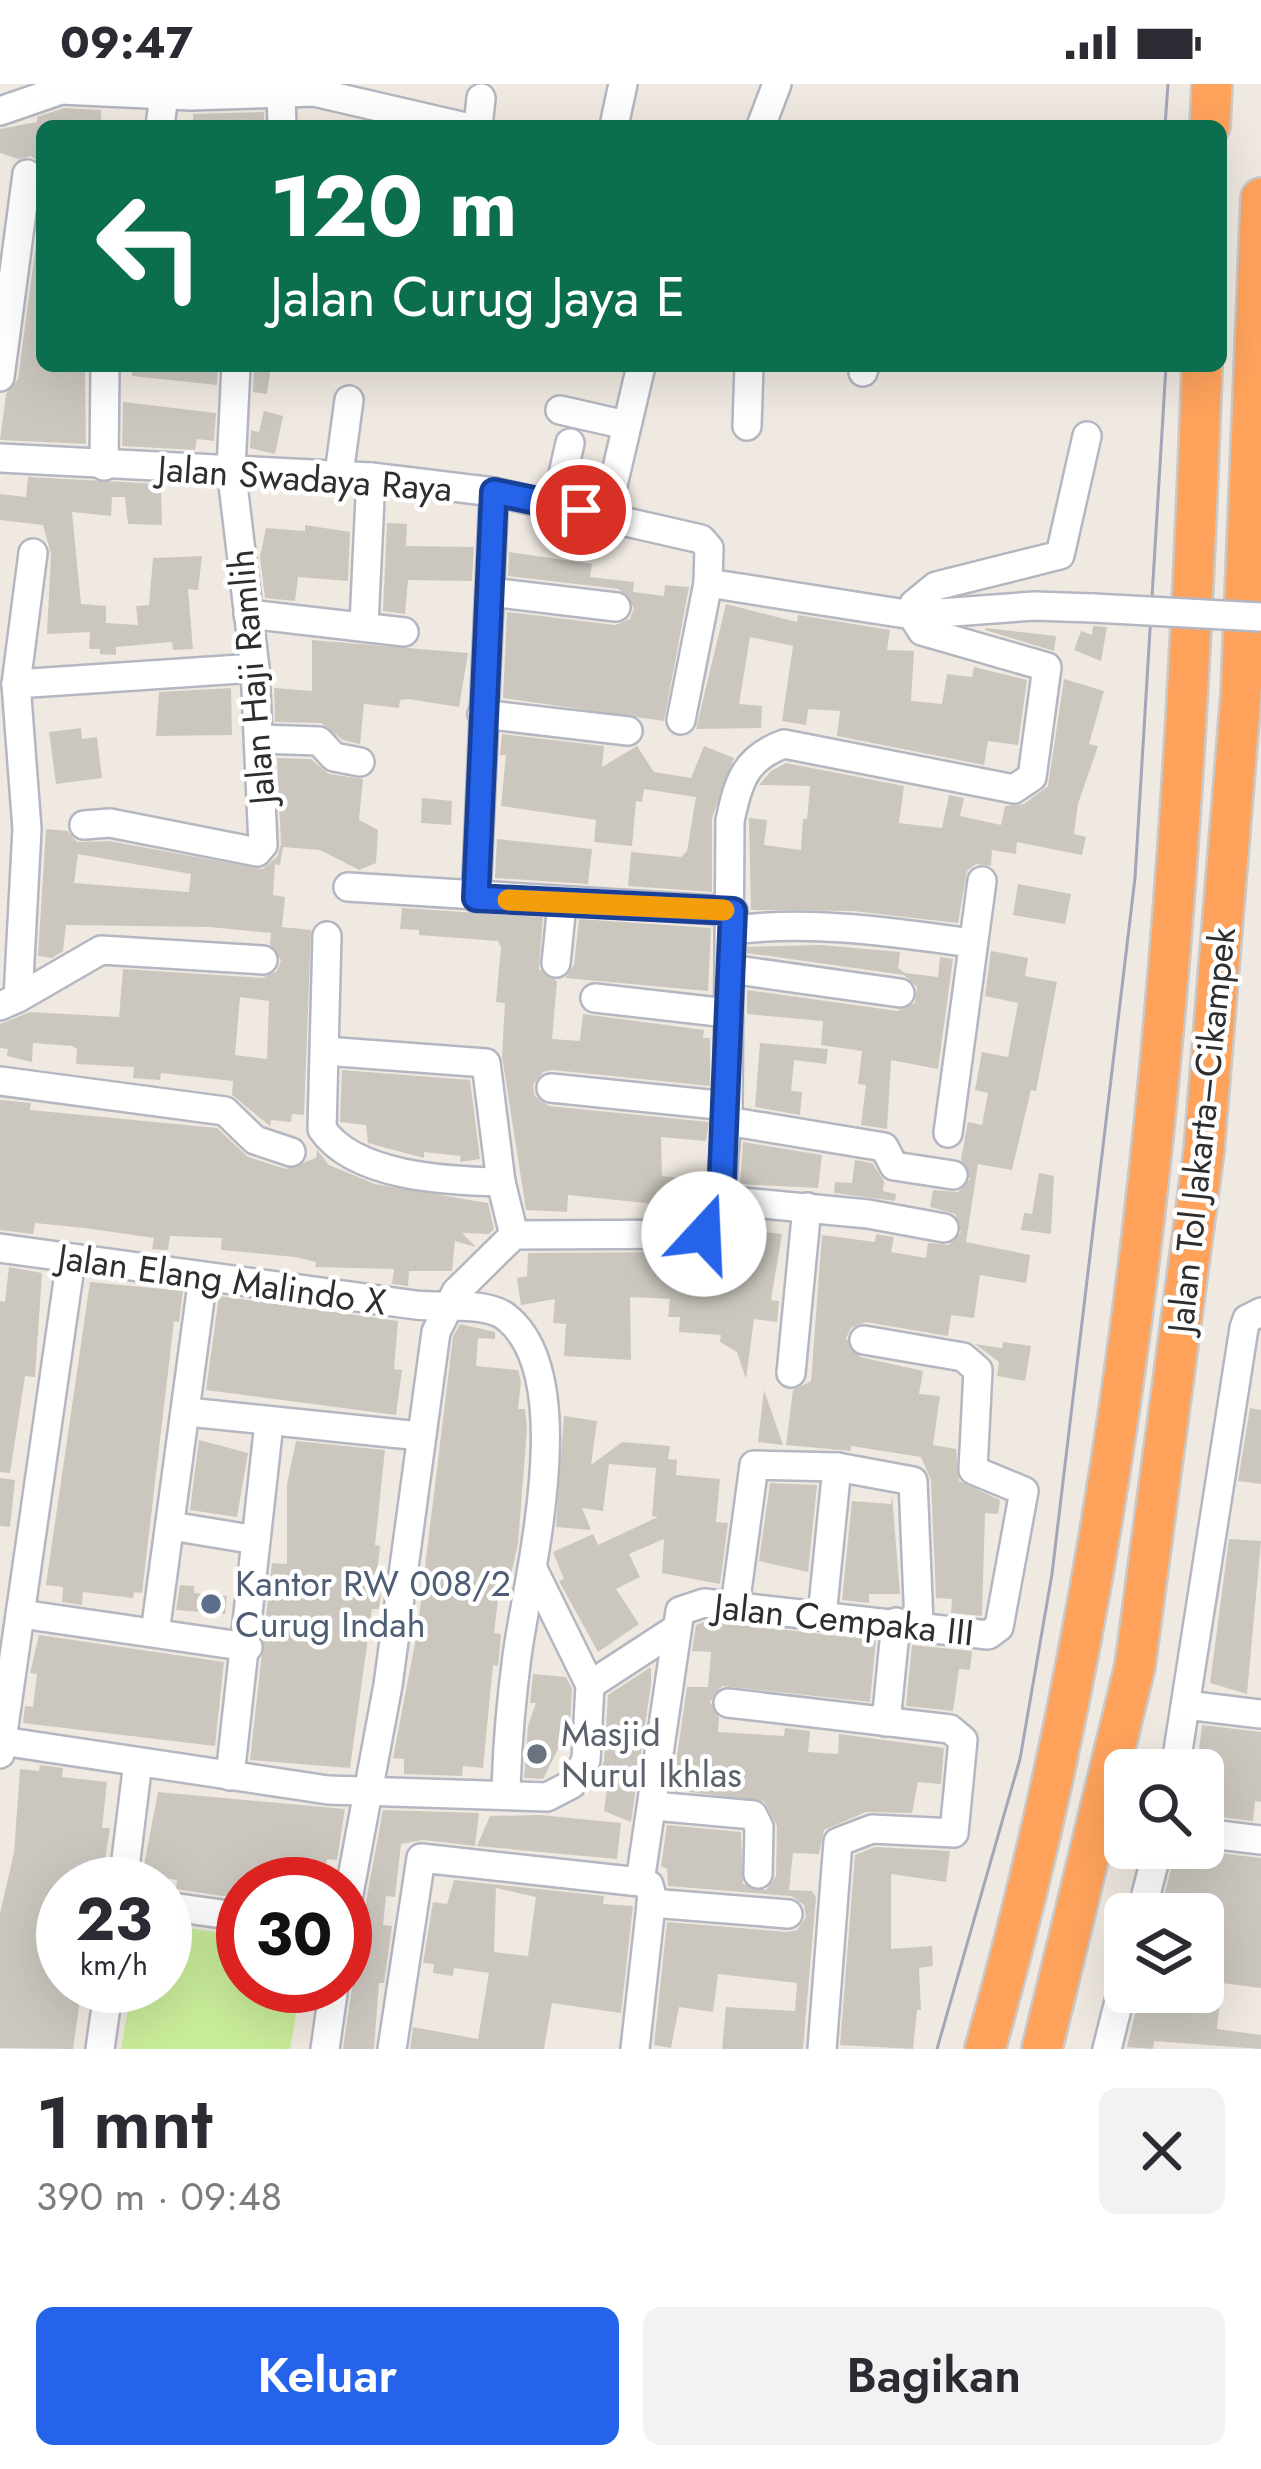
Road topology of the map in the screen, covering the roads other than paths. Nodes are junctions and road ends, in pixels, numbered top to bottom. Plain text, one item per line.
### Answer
1 (623, 84) edge
2 (776, 84) edge
3 (1212, 84) edge
4 (182, 92) edge
5 (285, 92) edge
6 (357, 104) edge
7 (0, 111) edge
8 (164, 120) edge
9 (433, 120) edge
10 (615, 120) edge
11 (762, 120) edge
12 (1210, 120) edge
13 (27, 174) dead end
14 (1261, 198) edge
15 (105, 372) edge
16 (236, 372) edge
17 (639, 372) edge
18 (749, 372) edge
19 (1202, 372) edge
20 (0, 377) edge
21 (349, 400) dead end
22 (560, 410) dead end
23 (626, 425) junction
24 (747, 426) dead end
25 (1087, 436) dead end
26 (570, 443) dead end
27 (0, 458) edge
28 (104, 466) junction
29 (231, 468) junction
30 (339, 474) junction
31 (371, 477) junction
32 (494, 492) junction
33 (556, 505) junction
34 (606, 515) junction
35 (33, 553) dead end
36 (707, 583) junction
37 (491, 592) junction
38 (616, 607) dead end
39 (248, 614) junction
40 (912, 615) junction
41 (1261, 616) edge
42 (364, 624) junction
43 (404, 632) dead end
44 (255, 668) junction
45 (16, 684) junction
46 (482, 715) junction
47 (681, 720) dead end
48 (628, 731) dead end
49 (259, 739) junction
50 (9, 752) edge
51 (360, 761) dead end
52 (84, 825) dead end
53 (14, 830) edge
54 (982, 880) dead end
55 (348, 887) dead end
56 (476, 898) junction
57 (562, 904) junction
58 (732, 920) junction
59 (327, 936) dead end
60 (972, 943) junction
61 (263, 960) dead end
62 (556, 963) dead end
63 (730, 969) junction
64 (900, 993) dead end
65 (595, 998) dead end
66 (9, 1002) edge
67 (727, 1012) junction
68 (325, 1051) junction
69 (0, 1081) edge
70 (551, 1088) dead end
71 (727, 1114) junction
72 (948, 1133) dead end
73 (291, 1152) dead end
74 (952, 1175) dead end
75 (501, 1182) junction
76 (721, 1200) junction
77 (807, 1207) junction
78 (944, 1228) dead end
79 (514, 1235) junction
80 (0, 1248) edge
81 (71, 1260) junction
82 (203, 1276) junction
83 (445, 1308) junction
84 (1261, 1312) edge
85 (864, 1340) dead end
86 (791, 1373) dead end
87 (188, 1412) junction
88 (269, 1423) junction
89 (420, 1436) junction
90 (836, 1467) junction
91 (171, 1526) junction
92 (256, 1540) junction
93 (532, 1569) junction
94 (735, 1606) junction
95 (21, 1614) junction
96 (822, 1616) junction
97 (907, 1623) junction
98 (676, 1629) junction
99 (155, 1633) junction
100 (248, 1647) junction
101 (8, 1652) edge
102 (590, 1685) junction
103 (728, 1703) dead end
104 (1186, 1705) junction
105 (1261, 1714) edge
106 (886, 1722) junction
107 (1, 1748) edge
108 (1179, 1749) edge
109 (138, 1762) junction
110 (230, 1776) junction
111 (369, 1792) junction
112 (506, 1793) junction
113 (654, 1806) junction
114 (1224, 1836) edge
115 (1261, 1840) edge
116 (126, 1857) edge
117 (356, 1857) edge
118 (758, 1874) dead end
119 (646, 1892) junction
120 (788, 1914) dead end
121 (105, 2013) edge
122 (330, 2013) edge
123 (1116, 2013) edge
124 (100, 2049) edge
125 (325, 2049) edge
126 (392, 2049) edge
127 (635, 2049) edge
128 (823, 2049) edge
129 (985, 2049) edge
130 (1042, 2049) edge
131 (1107, 2049) edge

1 - 10 street
2 - 11 street
3 - 12 highway
4 - 5 street
4 - 7 street
4 - 8 street
5 - 6 street
6 - 9 street
13 - 20 street
14 - 130 highway, Jalan Tol Jakarta–Cikampek
15 - 28 street
16 - 29 street, Jalan Haji Ramlih
17 - 23 street
18 - 24 street
19 - 129 highway, Jalan Tol Jakarta–Cikampek
21 - 30 street
22 - 23 street
23 - 34 street
25 - 40 street
26 - 33 street
27 - 28 street, Jalan Swadaya Raya
28 - 29 street, Jalan Swadaya Raya
29 - 30 street, Jalan Swadaya Raya
29 - 39 street, Jalan Haji Ramlih
30 - 31 street, Jalan Swadaya Raya
31 - 32 street, Jalan Swadaya Raya
31 - 42 street
32 - 33 street, Jalan Swadaya Raya
32 - 37 street
33 - 34 street, Jalan Swadaya Raya
34 - 36 street, Jalan Swadaya Raya
35 - 45 street
36 - 40 street
36 - 47 street
37 - 38 street
37 - 46 street
39 - 42 street
39 - 44 street, Jalan Haji Ramlih
40 - 41 street, bridge
40 - 58 street
42 - 43 street
44 - 45 street
44 - 49 street, Jalan Haji Ramlih
45 - 50 street
46 - 48 street
46 - 56 street
49 - 51 street
49 - 52 street, Jalan Haji Ramlih
50 - 53 street
53 - 66 street
54 - 60 street
55 - 56 street
56 - 57 street
57 - 58 street
57 - 62 street
58 - 60 street
58 - 63 street
59 - 68 street
60 - 72 street
61 - 66 street
63 - 64 street
63 - 67 street
65 - 67 street
67 - 71 street
68 - 75 street
68 - 75 street
69 - 73 street
70 - 71 street
71 - 74 street
71 - 76 street
75 - 79 street
76 - 77 street
76 - 79 street
77 - 78 street
77 - 86 street
79 - 83 street
80 - 81 street, Jalan Elang Malindo X
81 - 82 street, Jalan Elang Malindo X
81 - 95 street
82 - 83 street, Jalan Elang Malindo X
82 - 87 street
83 - 89 street
83 - 93 street, Jalan Elang Malindo X
84 - 104 street
85 - 97 street, Jalan Cempaka III
87 - 88 street
87 - 91 street
88 - 89 street
88 - 92 street
89 - 111 street
90 - 94 street
90 - 96 street
90 - 97 street
91 - 92 street
91 - 99 street
92 - 100 street
93 - 102 street
93 - 112 street
94 - 96 street, Jalan Cempaka III
94 - 98 street, Jalan Cempaka III
95 - 99 street
95 - 101 street
96 - 97 street, Jalan Cempaka III
97 - 106 street
98 - 102 street, Jalan Cempaka III
98 - 113 street
99 - 100 street
100 - 110 street
101 - 107 street
102 - 112 street
103 - 106 street
104 - 105 street
104 - 108 street
106 - 128 street
107 - 109 street
109 - 110 street
109 - 116 street
110 - 111 street
111 - 112 street
111 - 117 street
113 - 118 street
113 - 119 street
114 - 115 street
119 - 120 street
119 - 126 street
119 - 127 street
121 - 124 street
122 - 125 street
123 - 131 street

